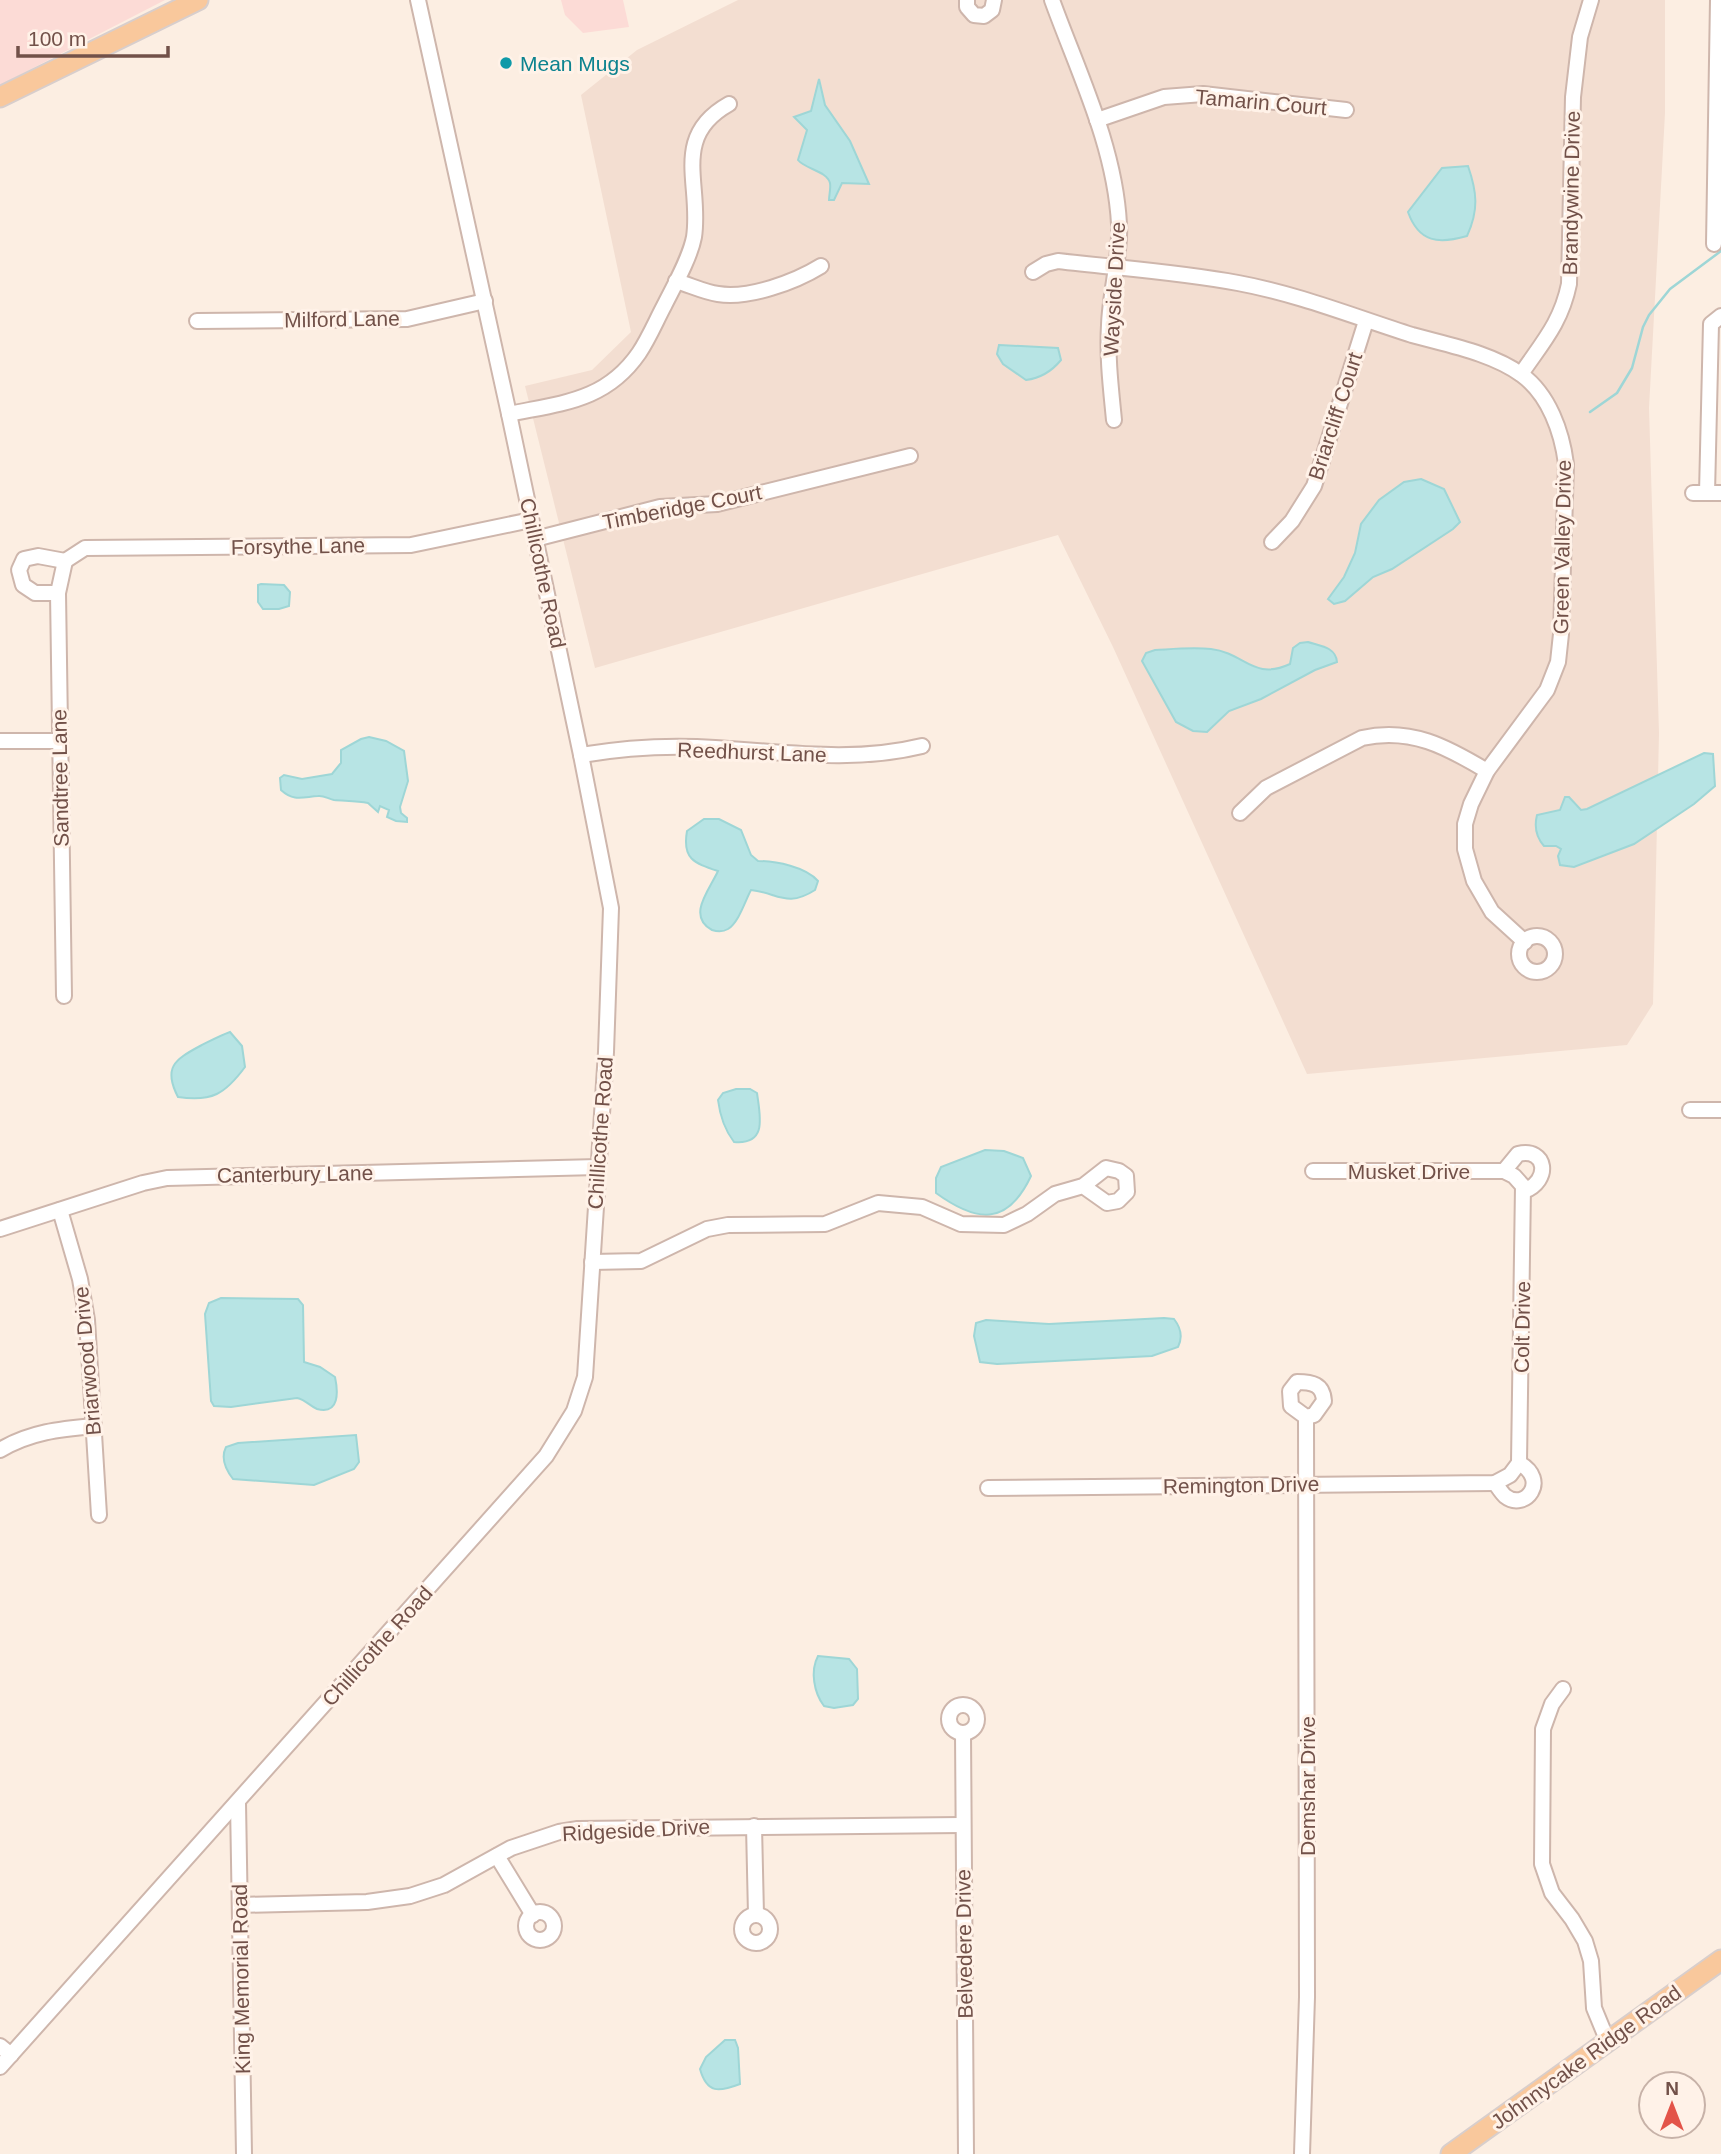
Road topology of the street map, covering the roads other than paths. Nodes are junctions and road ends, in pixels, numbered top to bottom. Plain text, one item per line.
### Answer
1 (198, 0) edge
2 (418, 0) edge
3 (967, 0) edge
4 (994, 0) edge
5 (1052, 0) edge
6 (1591, 0) edge
7 (1718, 0) edge
8 (0, 97) edge
9 (729, 104) dead end
10 (1346, 110) dead end
11 (1097, 120) junction
12 (1718, 131) edge
13 (1714, 244) dead end
14 (821, 266) dead end
15 (1114, 268) junction
16 (1033, 272) dead end
17 (676, 281) junction
18 (485, 301) junction
19 (1716, 320) edge
20 (197, 321) dead end
21 (1366, 321) junction
22 (1521, 374) junction
23 (509, 414) junction
24 (1114, 421) dead end
25 (910, 456) dead end
26 (1707, 493) edge
27 (531, 520) junction
28 (535, 539) junction
29 (1272, 542) dead end
30 (65, 561) junction
31 (58, 593) junction
32 (0, 741) edge
33 (60, 741) junction
34 (922, 746) dead end
35 (581, 755) junction
36 (1487, 771) junction
37 (1240, 813) dead end
38 (1525, 942) dead end
39 (64, 996) dead end
40 (1690, 1110) dead end
41 (1721, 1110) edge
42 (598, 1167) junction
43 (1313, 1171) dead end
44 (1504, 1171) junction
45 (1083, 1186) dead end
46 (1524, 1191) junction
47 (60, 1210) junction
48 (0, 1229) edge
49 (592, 1262) junction
50 (1306, 1418) dead end
51 (94, 1426) junction
52 (0, 1450) edge
53 (1519, 1463) junction
54 (1495, 1483) junction
55 (1307, 1484) junction
56 (988, 1488) dead end
57 (99, 1515) dead end
58 (1563, 1689) dead end
59 (963, 1733) dead end
60 (238, 1803) junction
61 (962, 1825) junction
62 (754, 1826) junction
63 (497, 1856) junction
64 (240, 1905) junction
65 (533, 1915) dead end
66 (756, 1915) dead end
67 (1721, 1960) edge
68 (1608, 2042) junction
69 (6, 2050) edge
70 (0, 2067) edge
71 (244, 2154) edge
72 (966, 2154) edge
73 (1301, 2154) edge
74 (1451, 2154) edge

1 - 8 main road
2 - 18 street, Chillicothe Road
3 - 4 street
5 - 11 street, Wayside Drive
6 - 22 street, Brandywine Drive
7 - 12 street
9 - 17 street
10 - 11 street, Tamarin Court
11 - 15 street, Wayside Drive
12 - 13 street
14 - 17 street
15 - 16 street, Green Valley Drive
15 - 21 street, Green Valley Drive
15 - 24 street, Wayside Drive
17 - 23 street
18 - 20 street, Milford Lane
18 - 23 street, Chillicothe Road
19 - 26 street
21 - 22 street, Green Valley Drive
21 - 29 street, Briarcliff Court
22 - 36 street, Green Valley Drive
23 - 27 street, Chillicothe Road
25 - 28 street, Timberidge Court
27 - 28 street, Chillicothe Road
27 - 30 street, Forsythe Lane
28 - 35 street, Chillicothe Road
30 - 31 street, Sandtree Lane
30 - 31 street
31 - 33 street, Sandtree Lane
32 - 33 street
33 - 39 street, Sandtree Lane
34 - 35 street, Reedhurst Lane
35 - 42 street, Chillicothe Road
36 - 37 street
36 - 38 street, Green Valley Drive
40 - 41 street
42 - 47 street, Canterbury Lane
42 - 49 street, Chillicothe Road
43 - 44 street, Musket Drive
44 - 46 street
44 - 46 street
45 - 49 street
46 - 53 street, Colt Drive
47 - 48 street, Canterbury Lane
47 - 51 street, Briarwood Drive
49 - 60 street, Chillicothe Road
50 - 55 street, Demshar Drive
51 - 52 street
51 - 57 street, Briarwood Drive
53 - 54 street
53 - 54 street, Colt Drive
54 - 55 street, Remington Drive
55 - 56 street, Remington Drive
55 - 73 street, Demshar Drive
58 - 68 street
59 - 61 street, Belvedere Drive
60 - 64 street, King Memorial Road
60 - 69 street, Chillicothe Road
61 - 62 street, Ridgeside Drive
61 - 72 street, Belvedere Drive
62 - 63 street, Ridgeside Drive
62 - 66 street
63 - 64 street, Ridgeside Drive
63 - 65 street
64 - 71 street, King Memorial Road
67 - 68 main road, Johnnycake Ridge Road
68 - 74 main road, Johnnycake Ridge Road
69 - 70 street, Chillicothe Road

